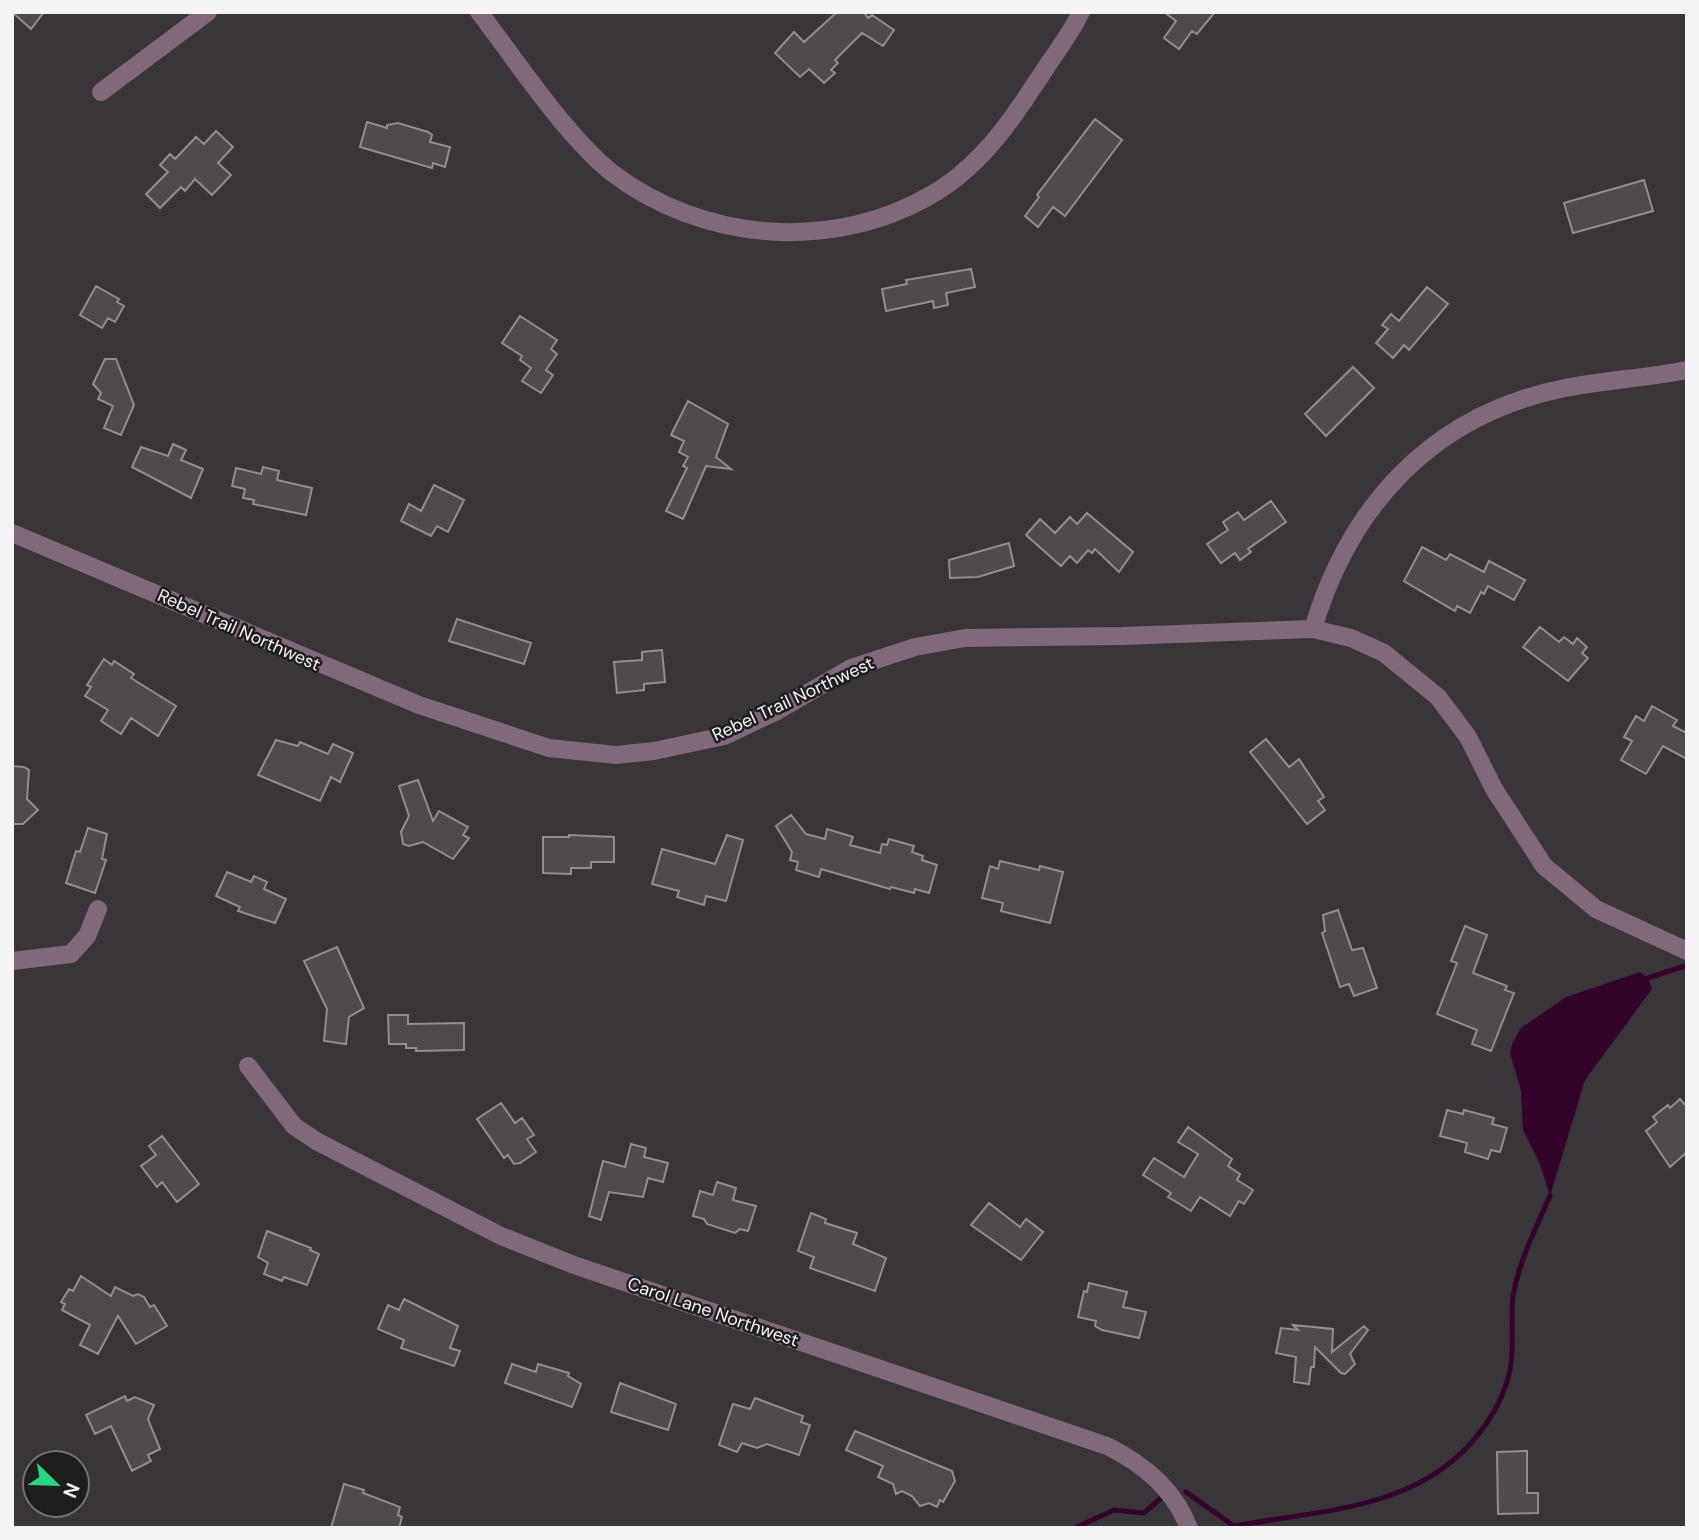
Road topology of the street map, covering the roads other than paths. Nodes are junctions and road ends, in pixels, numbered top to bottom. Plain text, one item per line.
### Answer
1 (208, 12) edge
2 (479, 12) edge
3 (1081, 12) edge
4 (101, 92) dead end
5 (1687, 370) edge
6 (12, 533) edge
7 (1313, 629) junction
8 (99, 909) dead end
9 (1687, 951) edge
10 (12, 961) edge
11 (248, 1066) dead end
12 (1189, 1528) edge

1 - 4 street
2 - 3 street
5 - 7 street
6 - 7 street, Rebel Trail Northwest
7 - 9 street, Rebel Trail Northwest
8 - 10 street
11 - 12 street, Carol Lane Northwest

